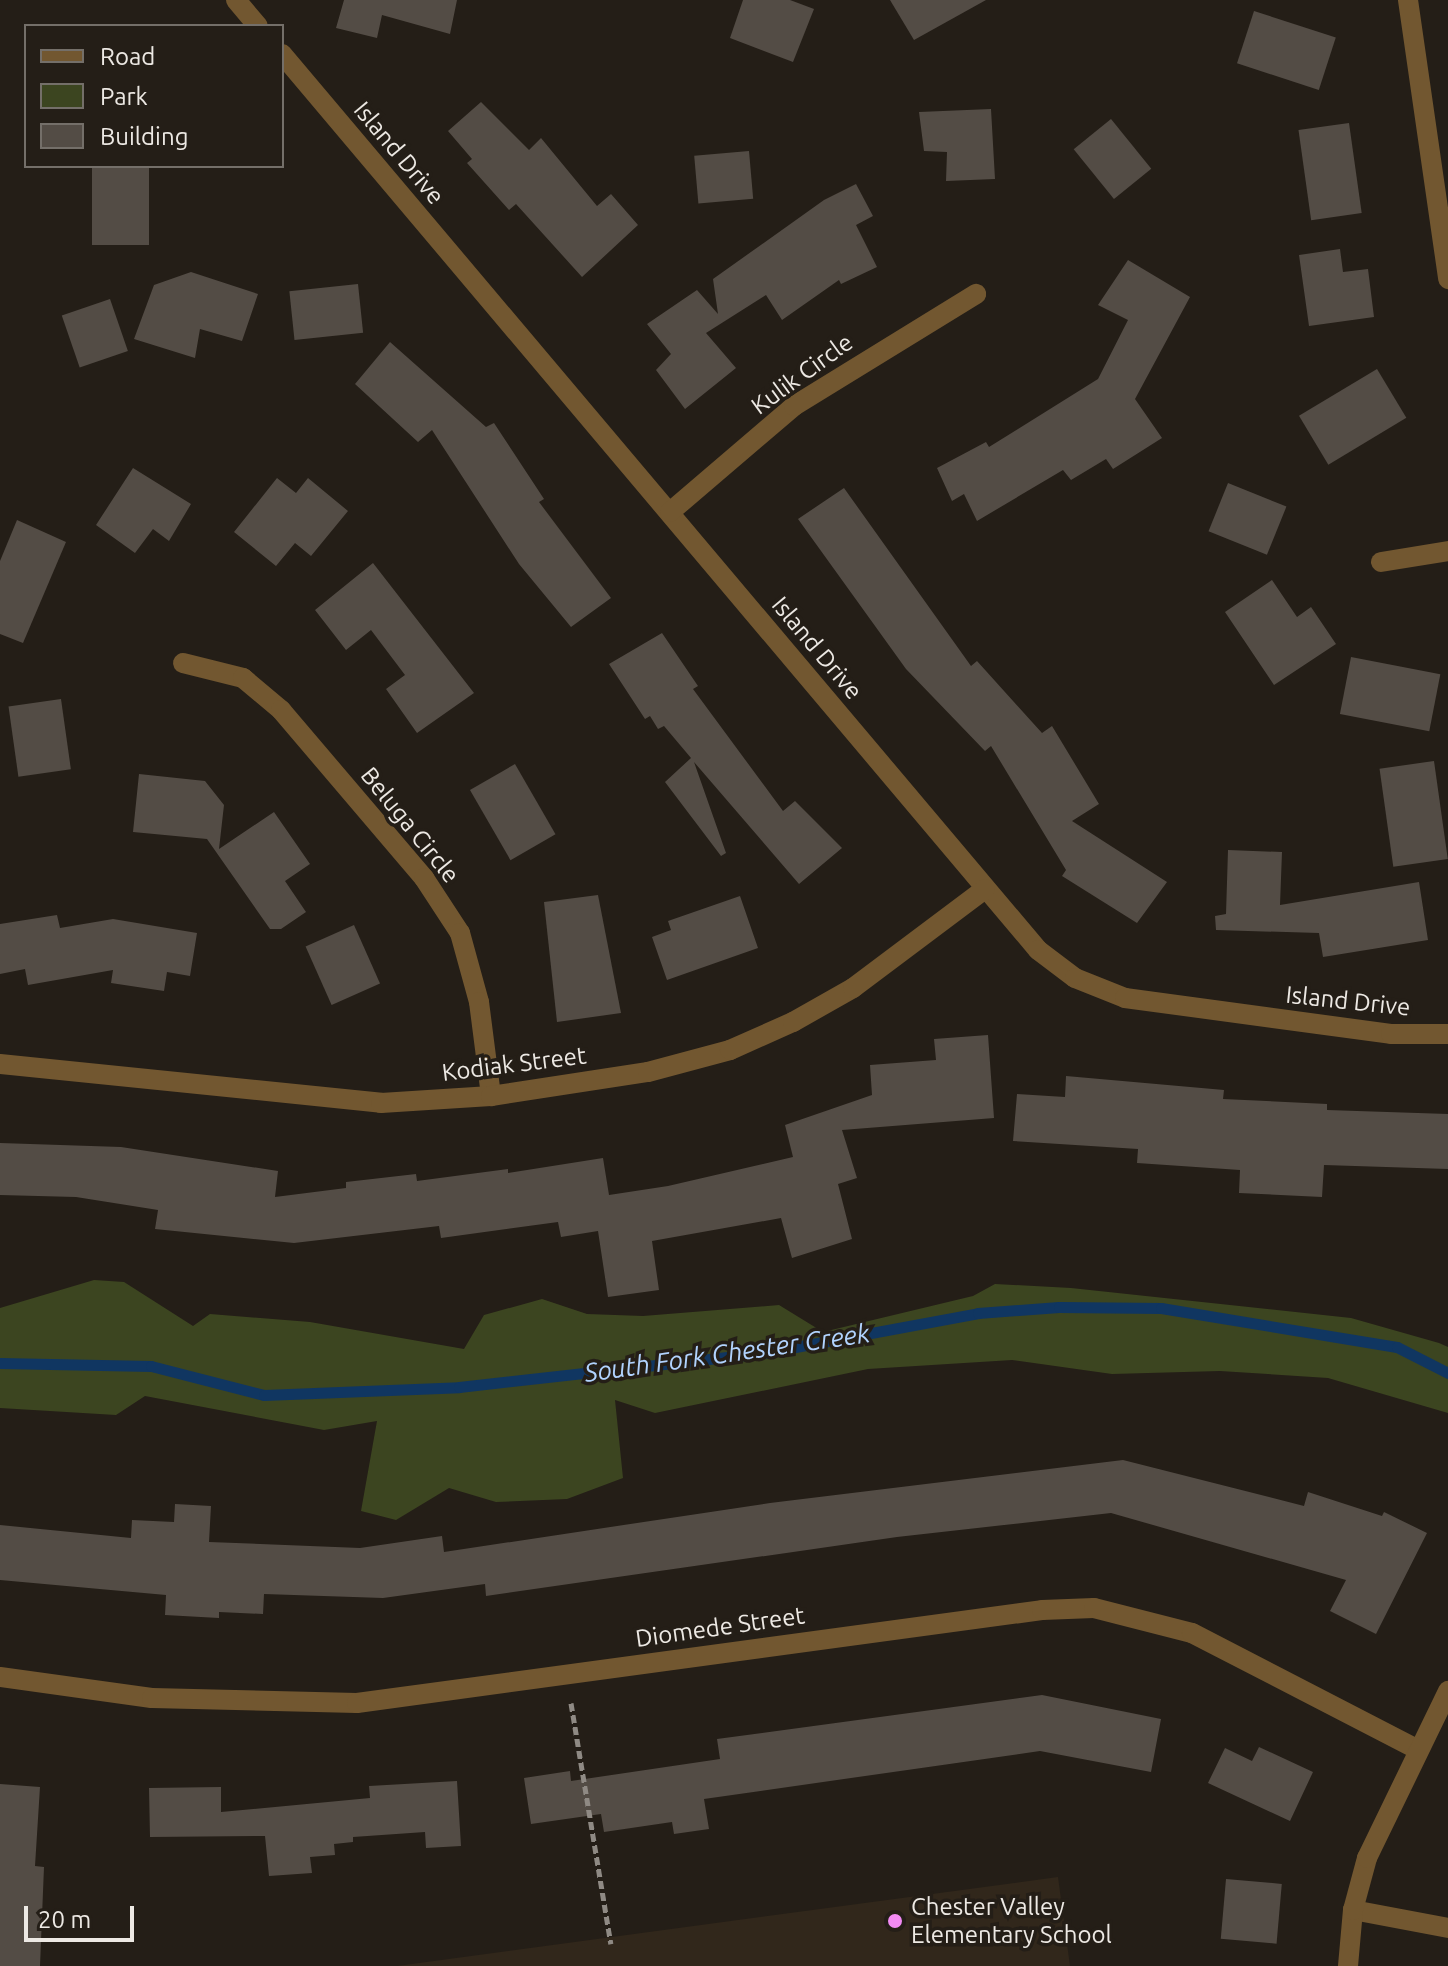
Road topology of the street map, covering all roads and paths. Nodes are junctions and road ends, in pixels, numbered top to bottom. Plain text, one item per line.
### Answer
1 (236, 0) edge
2 (1408, 0) edge
3 (256, 24) edge
4 (284, 56) edge
5 (1448, 279) edge
6 (976, 294) dead end
7 (670, 512) junction
8 (1448, 551) edge
9 (1381, 562) dead end
10 (183, 663) dead end
11 (985, 889) junction
12 (1448, 1034) edge
13 (0, 1064) edge
14 (491, 1096) junction
15 (566, 1674) junction
16 (0, 1677) edge
17 (1448, 1691) edge
18 (1417, 1749) junction
19 (1353, 1910) junction
20 (1448, 1928) edge
21 (611, 1944) dead end
22 (1348, 1966) edge

1 - 3 street
2 - 5 street
4 - 7 street, Island Drive
6 - 7 street, Kulik Circle
7 - 11 street, Island Drive
8 - 9 street
10 - 14 street, Beluga Circle
11 - 12 street, Island Drive
11 - 14 street, Kodiak Street
13 - 14 street, Kodiak Street
15 - 16 street, Diomede Street
15 - 18 street, Diomede Street
15 - 21 path
17 - 18 street
18 - 19 street
19 - 20 street
19 - 22 street

